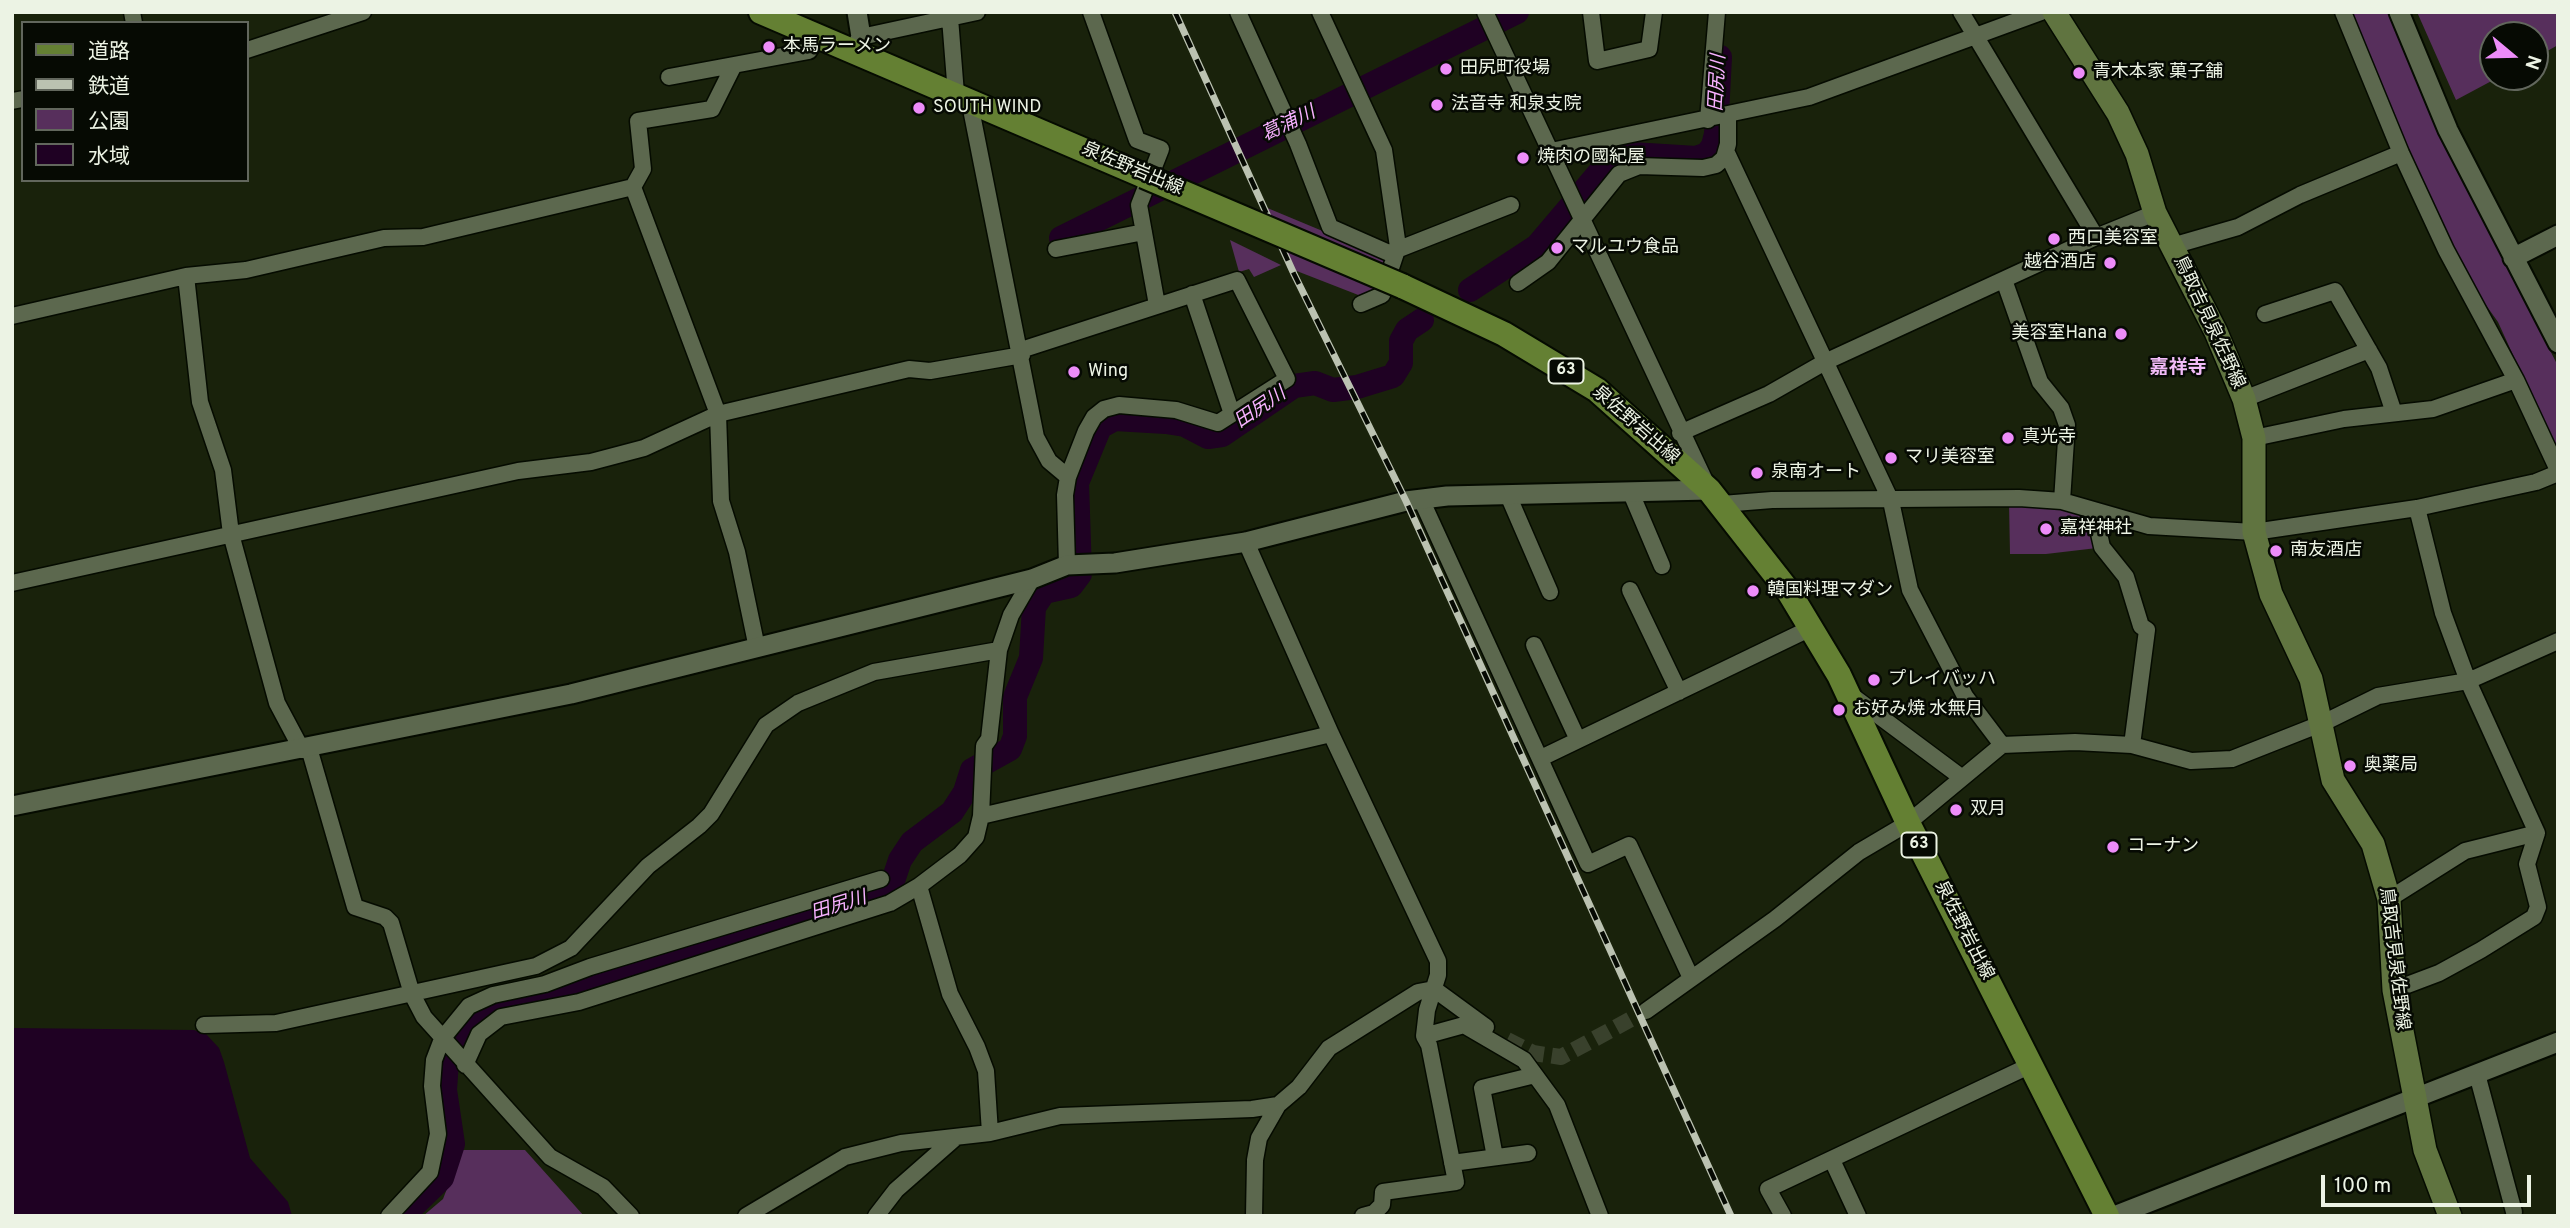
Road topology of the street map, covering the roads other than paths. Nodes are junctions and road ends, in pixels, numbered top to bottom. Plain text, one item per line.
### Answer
1 (363, 12) edge
2 (761, 12) edge
3 (857, 12) edge
4 (977, 12) edge
5 (1091, 12) edge
6 (1238, 12) edge
7 (1320, 12) edge
8 (1485, 12) edge
9 (1591, 12) edge
10 (1654, 12) edge
11 (1717, 12) edge
12 (1961, 12) edge
13 (2041, 12) edge
14 (2054, 12) edge
15 (2343, 12) edge
16 (2399, 12) edge
17 (950, 18) junction
18 (818, 36) junction
19 (1976, 38) junction
20 (858, 44) junction
21 (248, 50) edge
22 (734, 65) junction
23 (669, 77) dead end
24 (962, 96) junction
25 (1728, 116) junction
26 (1708, 120) junction
27 (1551, 152) junction
28 (1726, 152) junction
29 (2401, 153) junction
30 (633, 187) junction
31 (1511, 205) dead end
32 (2155, 213) junction
33 (1583, 222) junction
34 (1144, 232) junction
35 (2558, 235) edge
36 (2096, 237) junction
37 (2172, 246) junction
38 (1398, 247) junction
39 (1056, 249) dead end
40 (2513, 258) junction
41 (186, 276) junction
42 (2004, 279) junction
43 (1518, 283) dead end
44 (1192, 294) junction
45 (1361, 304) dead end
46 (1157, 305) junction
47 (2265, 314) dead end
48 (12, 316) edge
49 (2558, 343) edge
50 (2369, 350) junction
51 (1021, 353) junction
52 (1825, 362) junction
53 (2516, 380) junction
54 (2244, 399) junction
55 (2394, 413) junction
56 (718, 414) junction
57 (1232, 414) junction
58 (1681, 433) junction
59 (2254, 438) junction
60 (2558, 472) edge
61 (1068, 477) junction
62 (1631, 493) junction
63 (1508, 495) junction
64 (1715, 497) junction
65 (1421, 499) junction
66 (1891, 501) junction
67 (2062, 501) junction
68 (2417, 508) junction
69 (2094, 511) junction
70 (2254, 533) junction
71 (231, 534) junction
72 (1246, 542) junction
73 (1078, 565) junction
74 (1662, 566) dead end
75 (1032, 579) junction
76 (12, 583) edge
77 (1630, 590) dead end
78 (1550, 592) dead end
79 (1811, 628) junction
80 (2558, 641) edge
81 (1534, 645) dead end
82 (757, 648) junction
83 (999, 650) junction
84 (2468, 681) junction
85 (1679, 692) junction
86 (1847, 692) junction
87 (2323, 723) junction
88 (1331, 734) junction
89 (1578, 740) junction
90 (2002, 745) junction
91 (2132, 745) junction
92 (306, 749) junction
93 (1541, 758) junction
94 (1961, 777) junction
95 (12, 806) edge
96 (981, 816) junction
97 (1908, 823) junction
98 (2537, 833) junction
99 (881, 879) dead end
100 (919, 887) junction
101 (2389, 900) junction
102 (1691, 978) junction
103 (1434, 989) junction
104 (2394, 990) junction
105 (412, 994) junction
106 (1646, 1011) tunnel mouth
107 (204, 1025) dead end
108 (1424, 1036) junction
109 (442, 1039) junction
110 (1507, 1040) tunnel mouth
111 (2558, 1042) edge
112 (465, 1065) junction
113 (2031, 1065) junction
114 (2477, 1074) junction
115 (1535, 1075) junction
116 (2415, 1098) junction
117 (1278, 1105) junction
118 (990, 1133) junction
119 (954, 1139) junction
120 (1528, 1153) dead end
121 (1495, 1157) junction
122 (1832, 1160) junction
123 (1452, 1163) junction
124 (2514, 1212) dead end
125 (389, 1216) edge
126 (631, 1216) edge
127 (746, 1216) edge
128 (876, 1216) edge
129 (1254, 1216) edge
130 (1363, 1216) edge
131 (1600, 1216) edge
132 (1783, 1216) edge
133 (1858, 1216) edge
134 (2107, 1216) edge
135 (2114, 1216) edge
136 (2450, 1216) edge

1 - 21 street
2 - 18 main road, 泉佐野岩出線 / 63
3 - 20 street
4 - 17 street
5 - 34 street
6 - 38 street
7 - 38 street
8 - 27 street
9 - 10 street
11 - 26 street
12 - 19 street
13 - 19 street
14 - 32 main road, 鳥取吉見泉佐野線
15 - 29 street
16 - 40 street
17 - 20 street
17 - 24 street
18 - 20 main road, 泉佐野岩出線 / 63
18 - 22 street
19 - 25 street
19 - 36 street
20 - 24 main road, 泉佐野岩出線 / 63
22 - 23 street
22 - 30 street
24 - 51 street
24 - 64 main road, 泉佐野岩出線 / 63, bridge
25 - 26 street
25 - 28 street
26 - 27 street
27 - 33 street
28 - 33 street
28 - 52 street
29 - 37 street
29 - 53 street
30 - 41 street
30 - 56 street
31 - 38 street
32 - 36 street
32 - 37 main road, 鳥取吉見泉佐野線
33 - 43 street
33 - 58 street
34 - 39 street
34 - 46 street
35 - 40 street
36 - 42 street
37 - 54 main road, 鳥取吉見泉佐野線
38 - 45 street
40 - 49 street
41 - 48 street
41 - 71 street
42 - 52 street
42 - 67 street
44 - 46 street
44 - 57 street
44 - 57 street
46 - 51 street
47 - 50 street
50 - 54 street
50 - 55 street
51 - 56 street
51 - 61 street
52 - 58 street
52 - 66 street
53 - 55 street
53 - 60 street
54 - 59 main road, 鳥取吉見泉佐野線
55 - 59 street
56 - 71 street
56 - 82 street
57 - 61 street
58 - 64 street
59 - 70 main road, 鳥取吉見泉佐野線
60 - 68 street
61 - 73 street
62 - 63 street
62 - 64 street
62 - 74 street
63 - 65 street
63 - 78 street
64 - 66 street
64 - 79 main road, 泉佐野岩出線 / 63
65 - 72 street
65 - 93 street
66 - 67 street
66 - 90 street
67 - 69 street
68 - 70 street
68 - 84 street
69 - 70 street
69 - 91 street
70 - 87 main road, 鳥取吉見泉佐野線
71 - 76 street
71 - 92 street
72 - 73 street
72 - 88 street
73 - 75 street
75 - 82 street
75 - 83 street
77 - 85 street
79 - 85 street
79 - 86 main road, 泉佐野岩出線 / 63
80 - 84 street
81 - 89 street
82 - 92 street
83 - 96 street
83 - 105 street
84 - 87 street
84 - 98 street
85 - 89 street
86 - 94 street
86 - 97 main road, 泉佐野岩出線 / 63
87 - 91 street
87 - 101 main road, 鳥取吉見泉佐野線
88 - 96 street
88 - 103 street
89 - 93 street
90 - 91 street
90 - 94 street
92 - 95 street
92 - 105 street
93 - 102 street
94 - 97 street
96 - 100 street
97 - 102 street
97 - 113 main road, 泉佐野岩出線 / 63
98 - 101 street
98 - 104 street
99 - 109 street
100 - 112 street
100 - 118 street
101 - 104 main road, 鳥取吉見泉佐野線
102 - 106 street
103 - 108 street
103 - 110 street
103 - 117 street
104 - 116 main road, 鳥取吉見泉佐野線
105 - 107 street
105 - 109 street
108 - 115 street
108 - 123 street
109 - 112 street
109 - 125 street
111 - 114 street
112 - 126 street
113 - 122 street
113 - 134 main road, 泉佐野岩出線 / 63
114 - 116 street
114 - 124 street
115 - 121 street
115 - 131 street
116 - 135 street
116 - 136 main road, 鳥取吉見泉佐野線
117 - 118 street
117 - 129 street
118 - 119 street
119 - 127 street
119 - 128 street
120 - 121 street
121 - 123 street
122 - 132 street
122 - 133 street
123 - 130 street

